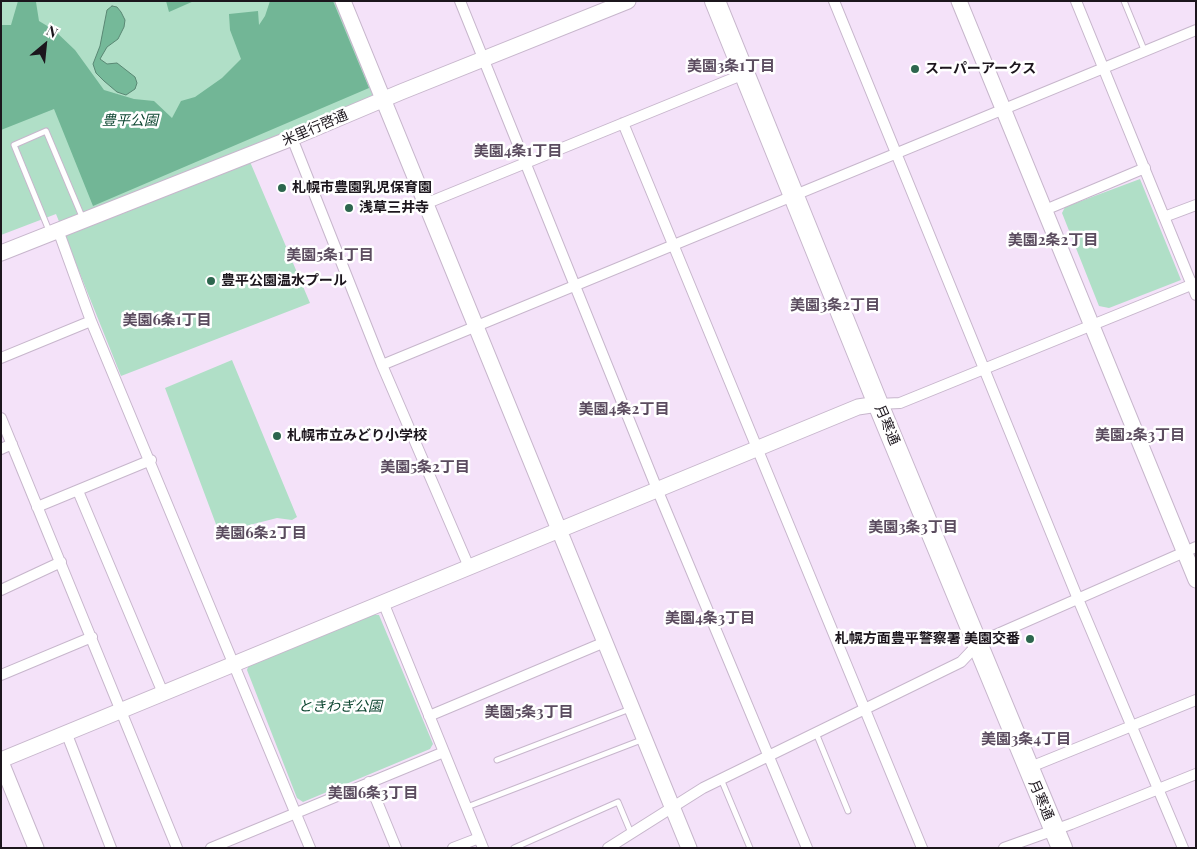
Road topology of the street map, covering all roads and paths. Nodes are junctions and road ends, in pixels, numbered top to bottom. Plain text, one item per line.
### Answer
1 (343, 1) edge
2 (460, 1) edge
3 (628, 1) edge
4 (715, 1) edge
5 (959, 1) edge
6 (1076, 1) edge
7 (1124, 1) edge
8 (834, 2) edge
9 (1196, 30) edge
10 (1145, 52) junction
11 (484, 59) junction
12 (1104, 68) junction
13 (744, 74) junction
14 (382, 100) junction
15 (1003, 109) junction
16 (623, 123) junction
17 (292, 138) junction
18 (896, 154) junction
19 (525, 162) junction
20 (1144, 168) junction
21 (793, 196) junction
22 (425, 204) junction
23 (1196, 205) edge
24 (1044, 210) junction
25 (1164, 218) junction
26 (84, 220) junction
27 (54, 232) junction
28 (674, 244) junction
29 (1, 253) edge
30 (576, 285) junction
31 (1194, 288) edge
32 (91, 320) junction
33 (476, 326) junction
34 (1092, 326) junction
35 (1, 358) edge
36 (382, 365) junction
37 (984, 369) junction
38 (878, 404) junction
39 (1, 418) edge
40 (12, 444) junction
41 (758, 448) junction
42 (1, 449) edge
43 (151, 460) junction
44 (657, 489) junction
45 (78, 491) junction
46 (37, 507) junction
47 (558, 530) junction
48 (1190, 550) edge
49 (61, 562) junction
50 (469, 567) junction
51 (1196, 580) edge
52 (1, 590) edge
53 (1078, 599) junction
54 (383, 602) junction
55 (92, 637) junction
56 (605, 642) junction
57 (977, 645) junction
58 (234, 664) junction
59 (1, 674) edge
60 (163, 694) junction
61 (1196, 700) edge
62 (632, 708) junction
63 (864, 710) junction
64 (120, 711) junction
65 (429, 716) junction
66 (1131, 726) junction
67 (66, 732) junction
68 (816, 733) junction
69 (644, 739) junction
70 (444, 752) junction
71 (769, 756) junction
72 (497, 760) dead end
73 (1, 761) edge
74 (1028, 768) junction
75 (1196, 774) edge
76 (721, 779) junction
77 (369, 782) junction
78 (1159, 788) junction
79 (467, 807) junction
80 (672, 807) junction
81 (848, 811) dead end
82 (296, 813) junction
83 (631, 833) junction
84 (1058, 839) edge
85 (481, 843) edge
86 (36, 848) edge
87 (111, 848) edge
88 (177, 848) edge
89 (211, 848) edge
90 (310, 848) edge
91 (396, 848) edge
92 (453, 848) edge
93 (514, 848) edge
94 (608, 848) edge
95 (689, 848) edge
96 (750, 848) edge
97 (807, 848) edge
98 (922, 848) edge
99 (1004, 848) edge
100 (1184, 848) edge

1 - 14 street
2 - 11 street
3 - 11 street, 米里行啓通
4 - 13 highway, 月寒通
5 - 15 street
6 - 12 street
7 - 10 lane
8 - 18 street
9 - 10 street
10 - 12 street
11 - 14 street, 米里行啓通
11 - 19 street
12 - 15 street
12 - 20 street
13 - 16 street
13 - 21 highway, 月寒通
14 - 17 street, 米里行啓通
14 - 22 street
15 - 18 street
15 - 24 street
16 - 19 street
16 - 28 street
17 - 26 street, 米里行啓通
17 - 36 street
18 - 21 street
18 - 37 street
19 - 22 street
19 - 30 street
20 - 24 street
20 - 25 street
21 - 28 street
21 - 38 highway, 月寒通
22 - 33 street
23 - 25 street
24 - 34 street
25 - 31 street
26 - 27 street, 米里行啓通
26 - 27 lane
27 - 29 street, 米里行啓通
27 - 32 street
28 - 30 street
28 - 41 street
30 - 33 street
30 - 44 street
31 - 34 street
32 - 35 street
32 - 43 street
33 - 36 street
33 - 47 street
34 - 37 street
34 - 48 street
36 - 50 street
37 - 38 street
37 - 53 street
38 - 41 street
38 - 57 highway, 月寒通
39 - 40 street
40 - 42 street
40 - 46 street
41 - 44 street
41 - 63 street
43 - 45 street
43 - 58 street
44 - 47 street
44 - 71 street
45 - 46 street
45 - 60 street
46 - 49 street
47 - 50 street
47 - 56 street
48 - 51 street
48 - 53 street
49 - 52 street
49 - 55 street
50 - 54 street
53 - 57 street
53 - 66 street
54 - 58 street
54 - 65 street
55 - 59 street
55 - 64 street
56 - 62 street
56 - 65 street
57 - 63 street
57 - 74 highway, 月寒通
58 - 60 street
58 - 82 street
60 - 64 street
61 - 66 street
62 - 69 street
62 - 72 lane
63 - 68 street
63 - 98 street
64 - 67 street
64 - 88 street
65 - 70 street
66 - 74 street
66 - 78 street
67 - 73 street
67 - 87 street
68 - 71 street
68 - 81 lane
69 - 79 lane
69 - 80 street
70 - 77 street
70 - 79 street
71 - 76 street
71 - 97 street
73 - 86 street
74 - 84 highway, 月寒通
75 - 78 street
76 - 80 street
76 - 96 lane
77 - 82 street
77 - 91 street
78 - 84 street
78 - 100 street
79 - 85 street
80 - 83 street
80 - 95 street
82 - 89 street
82 - 90 street
83 - 93 lane
83 - 94 street
84 - 99 street
85 - 92 street

